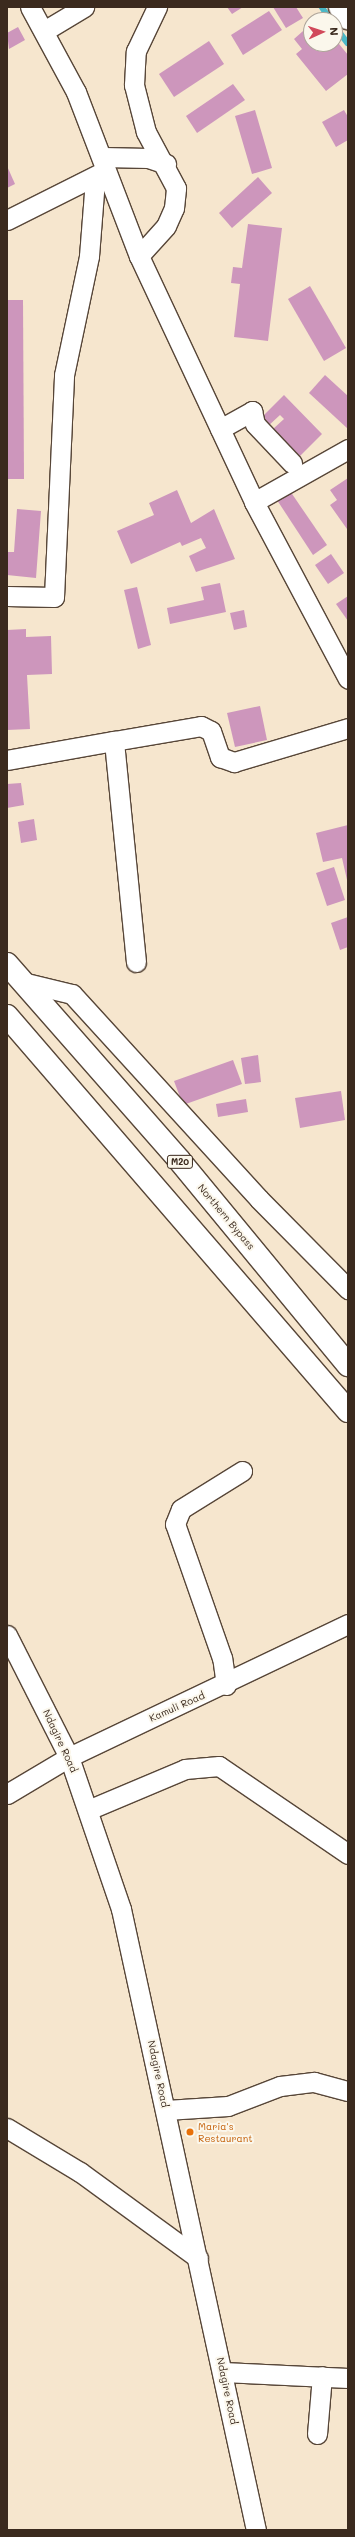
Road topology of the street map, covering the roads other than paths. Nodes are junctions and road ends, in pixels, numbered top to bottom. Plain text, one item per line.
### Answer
1 (30, 7) edge
2 (84, 7) edge
3 (157, 7) edge
4 (340, 7) edge
5 (348, 18) edge
6 (44, 31) junction
7 (166, 164) junction
8 (102, 168) junction
9 (7, 220) edge
10 (139, 256) junction
11 (220, 429) junction
12 (348, 449) edge
13 (292, 463) dead end
14 (254, 502) junction
15 (7, 596) edge
16 (348, 679) edge
17 (348, 728) edge
18 (114, 741) junction
19 (7, 760) edge
20 (136, 962) dead end
21 (7, 964) edge
22 (22, 982) junction
23 (7, 1016) edge
24 (348, 1289) edge
25 (348, 1365) edge
26 (348, 1411) edge
27 (242, 1471) dead end
28 (348, 1624) edge
29 (7, 1635) edge
30 (226, 1684) junction
31 (69, 1757) junction
32 (7, 1794) edge
33 (88, 1810) junction
34 (348, 1854) edge
35 (348, 2091) edge
36 (166, 2110) junction
37 (7, 2128) edge
38 (198, 2258) junction
39 (223, 2372) junction
40 (322, 2376) junction
41 (348, 2378) edge
42 (316, 2434) dead end
43 (256, 2530) edge

1 - 6 street
2 - 6 street
3 - 7 street
4 - 5 main road
6 - 8 street
7 - 8 street
7 - 10 street
8 - 9 street
8 - 10 street
8 - 15 street
10 - 11 street
11 - 13 street
11 - 14 street
12 - 14 street
14 - 16 street
17 - 18 street
18 - 19 street
18 - 20 street
21 - 22 main road, Northern Bypass / M20
22 - 24 street
22 - 25 main road, Northern Bypass / M20
23 - 26 main road
27 - 30 street
28 - 30 street, Kamuli Road
29 - 31 street, Ndagire Road
30 - 31 street, Kamuli Road
31 - 32 street, Kamuli Road
31 - 33 street, Ndagire Road
33 - 34 street
33 - 36 street, Ndagire Road
35 - 36 street
36 - 38 street, Ndagire Road
37 - 38 street
38 - 39 street, Ndagire Road
39 - 40 street
39 - 43 street, Ndagire Road
40 - 41 street
40 - 42 street

